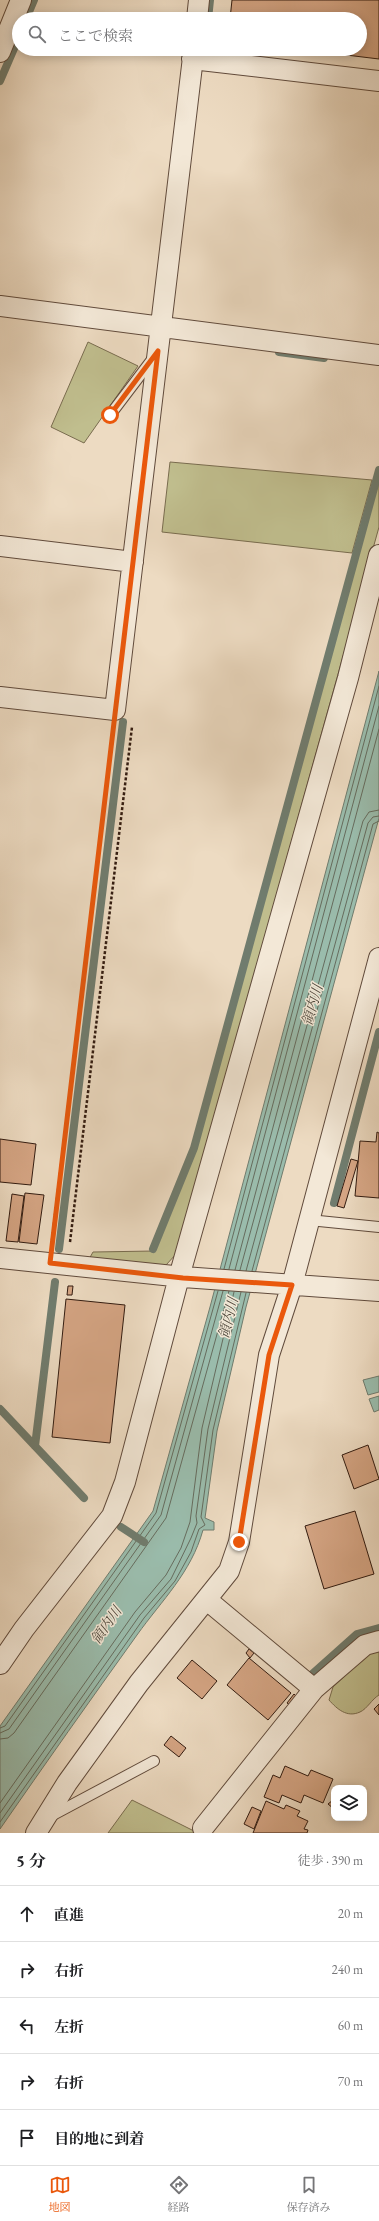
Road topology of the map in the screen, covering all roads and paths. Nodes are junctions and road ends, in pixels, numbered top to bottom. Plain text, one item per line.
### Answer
1 (21, 0) edge
2 (200, 0) edge
3 (16, 12) edge
4 (198, 12) edge
5 (12, 22) edge
6 (0, 52) edge
7 (193, 56) edge
8 (207, 56) edge
9 (379, 81) edge
10 (0, 306) edge
11 (161, 327) junction
12 (158, 351) junction
13 (379, 355) edge
14 (110, 415) dead end
15 (0, 546) edge
16 (379, 555) edge
17 (133, 562) junction
18 (0, 697) edge
19 (115, 710) junction
20 (379, 958) edge
21 (309, 1220) junction
22 (379, 1227) edge
23 (0, 1258) edge
24 (50, 1263) junction
25 (181, 1277) junction
26 (288, 1284) junction
27 (379, 1291) edge
28 (207, 1600) junction
29 (379, 1641) edge
30 (0, 1664) edge
31 (314, 1689) junction
32 (154, 1761) dead end
33 (40, 1826) edge
34 (203, 1828) dead end

1 - 3 street
2 - 4 street
5 - 6 street
7 - 11 street
8 - 9 street
10 - 11 street
11 - 12 street
11 - 13 street
12 - 14 lane
12 - 17 street
15 - 17 street
16 - 25 street
17 - 19 street
18 - 19 street
19 - 24 path
20 - 21 street
21 - 22 lane
21 - 26 street
23 - 24 street
24 - 25 street
25 - 26 street
25 - 30 street
26 - 27 street
26 - 28 street
28 - 31 street
28 - 33 street
29 - 31 street
31 - 34 street
32 - 33 lane

